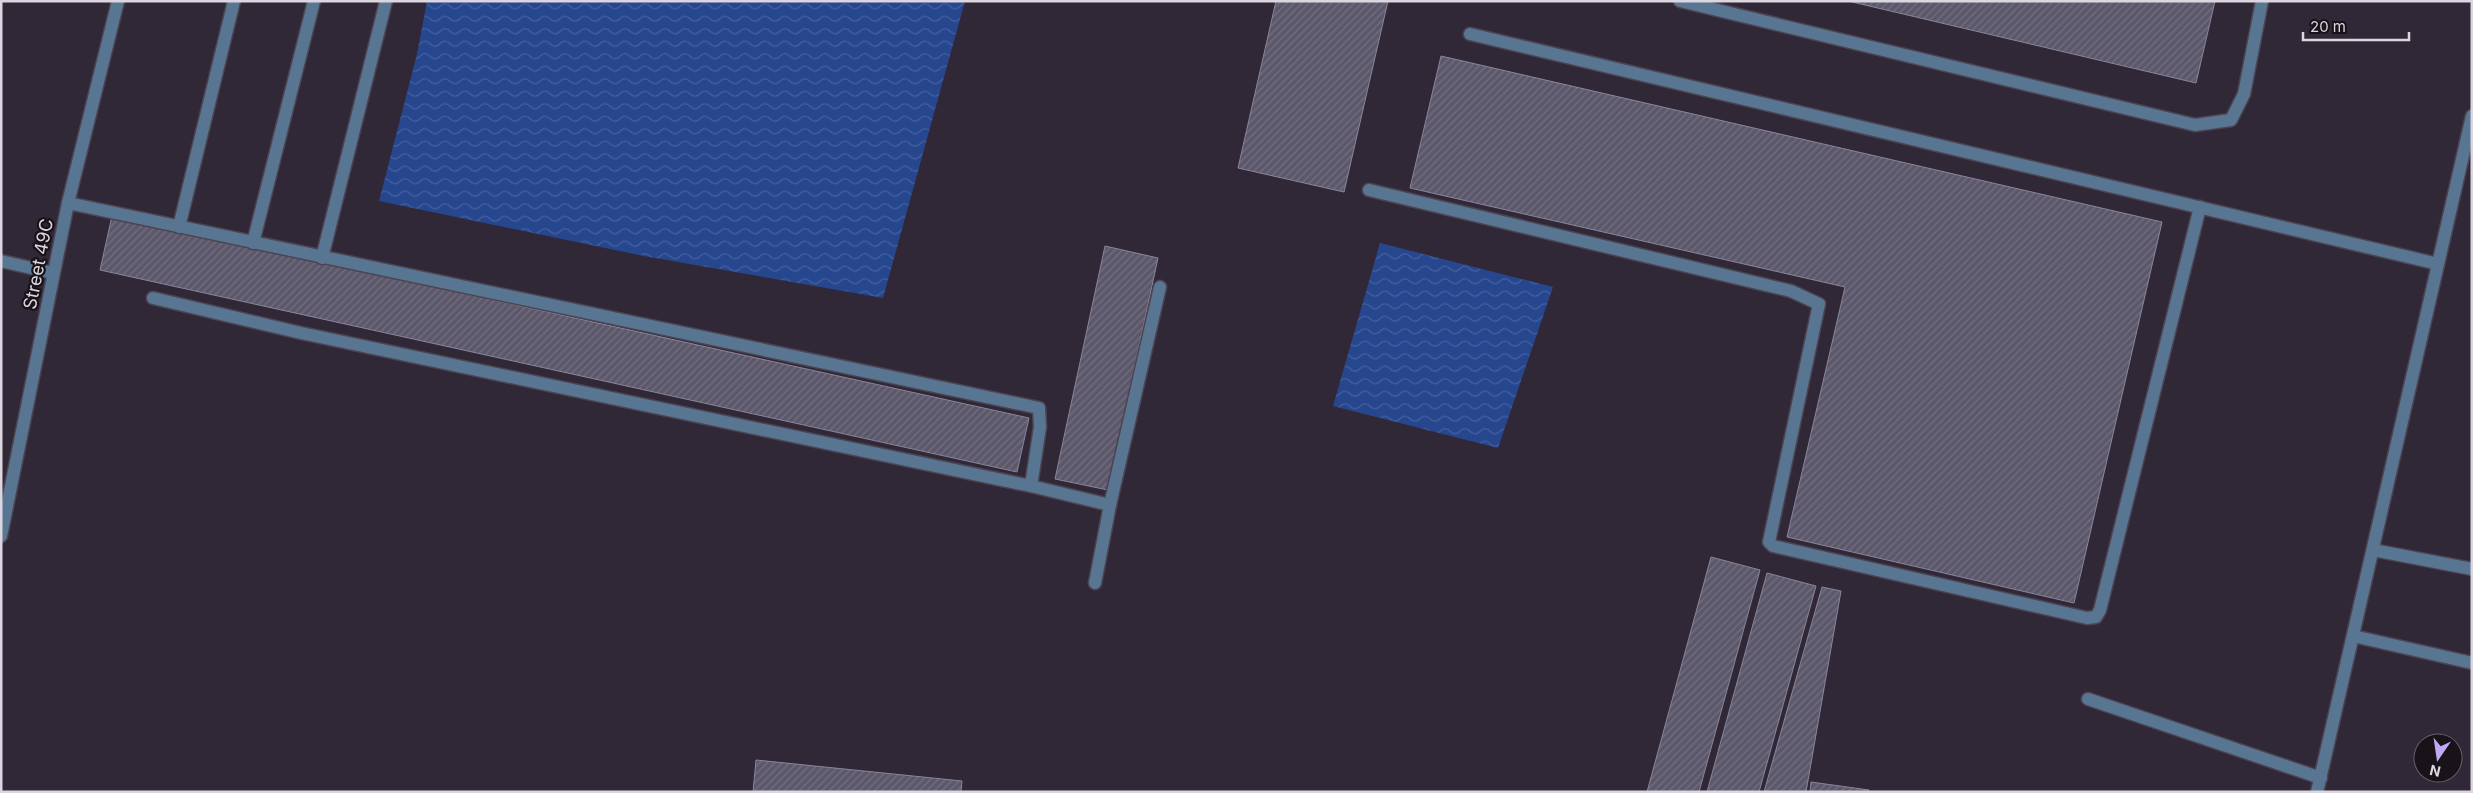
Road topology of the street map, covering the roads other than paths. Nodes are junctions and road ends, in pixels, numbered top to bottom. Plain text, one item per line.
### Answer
1 (118, 1) edge
2 (234, 1) edge
3 (314, 1) edge
4 (386, 1) edge
5 (1680, 1) edge
6 (2262, 1) edge
7 (1470, 34) dead end
8 (2472, 116) edge
9 (1369, 190) dead end
10 (68, 203) junction
11 (2200, 207) junction
12 (179, 227) junction
13 (253, 243) junction
14 (322, 258) junction
15 (1, 260) edge
16 (2438, 264) junction
17 (54, 273) junction
18 (1160, 287) dead end
19 (153, 298) dead end
20 (1031, 486) junction
21 (1110, 505) junction
22 (1, 536) edge
23 (2373, 550) junction
24 (2472, 569) edge
25 (1095, 583) dead end
26 (2353, 636) junction
27 (2472, 663) edge
28 (2088, 699) dead end
29 (2320, 778) junction
30 (2317, 792) edge

1 - 10 street, Street 49C
2 - 12 street
3 - 13 street
4 - 14 street
5 - 6 street
7 - 11 street
8 - 16 street
9 - 11 street
10 - 12 street
10 - 17 street, Street 49C
11 - 16 street
12 - 13 street
13 - 14 street
14 - 20 street
15 - 17 street
16 - 23 street
17 - 22 street, Street 49C
18 - 21 street
19 - 20 street
20 - 21 street
21 - 25 street
23 - 24 street
23 - 26 street
26 - 27 street
26 - 29 street
28 - 29 street
29 - 30 street

